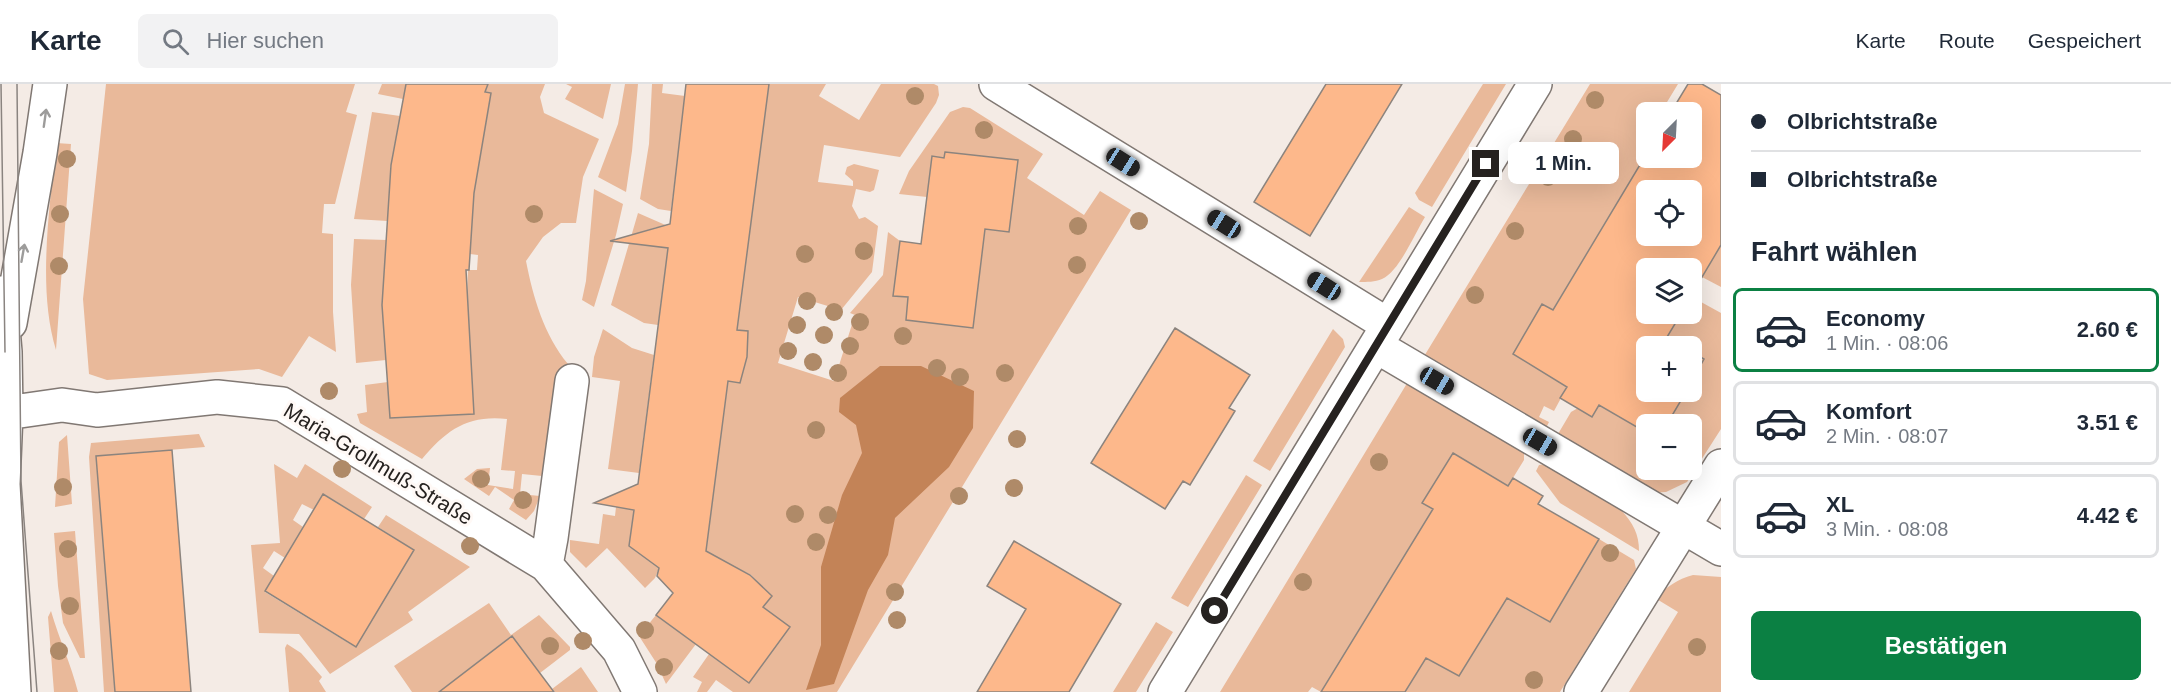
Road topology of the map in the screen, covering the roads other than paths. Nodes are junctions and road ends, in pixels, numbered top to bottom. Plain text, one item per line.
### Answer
1 (50, 84) edge
2 (996, 84) edge
3 (1535, 84) edge
4 (0, 293) edge
5 (1382, 336) junction
6 (5, 352) junction
7 (572, 381) dead end
8 (6, 413) junction
9 (1721, 466) edge
10 (1, 484) edge
11 (1684, 527) junction
12 (1721, 549) edge
13 (546, 565) junction
14 (14, 692) edge
15 (640, 692) edge
16 (1165, 692) edge
17 (1581, 692) edge

6 -> 1 street
2 - 5 street
3 - 5 street
4 - 6 street
5 - 11 street
5 - 16 street
6 - 8 street
7 - 13 street
8 - 10 street
8 - 13 street, Maria-Grollmuß-Straße
9 - 11 street
10 - 14 street
11 - 12 street
11 - 17 street
13 - 15 street, Maria-Grollmuß-Straße

